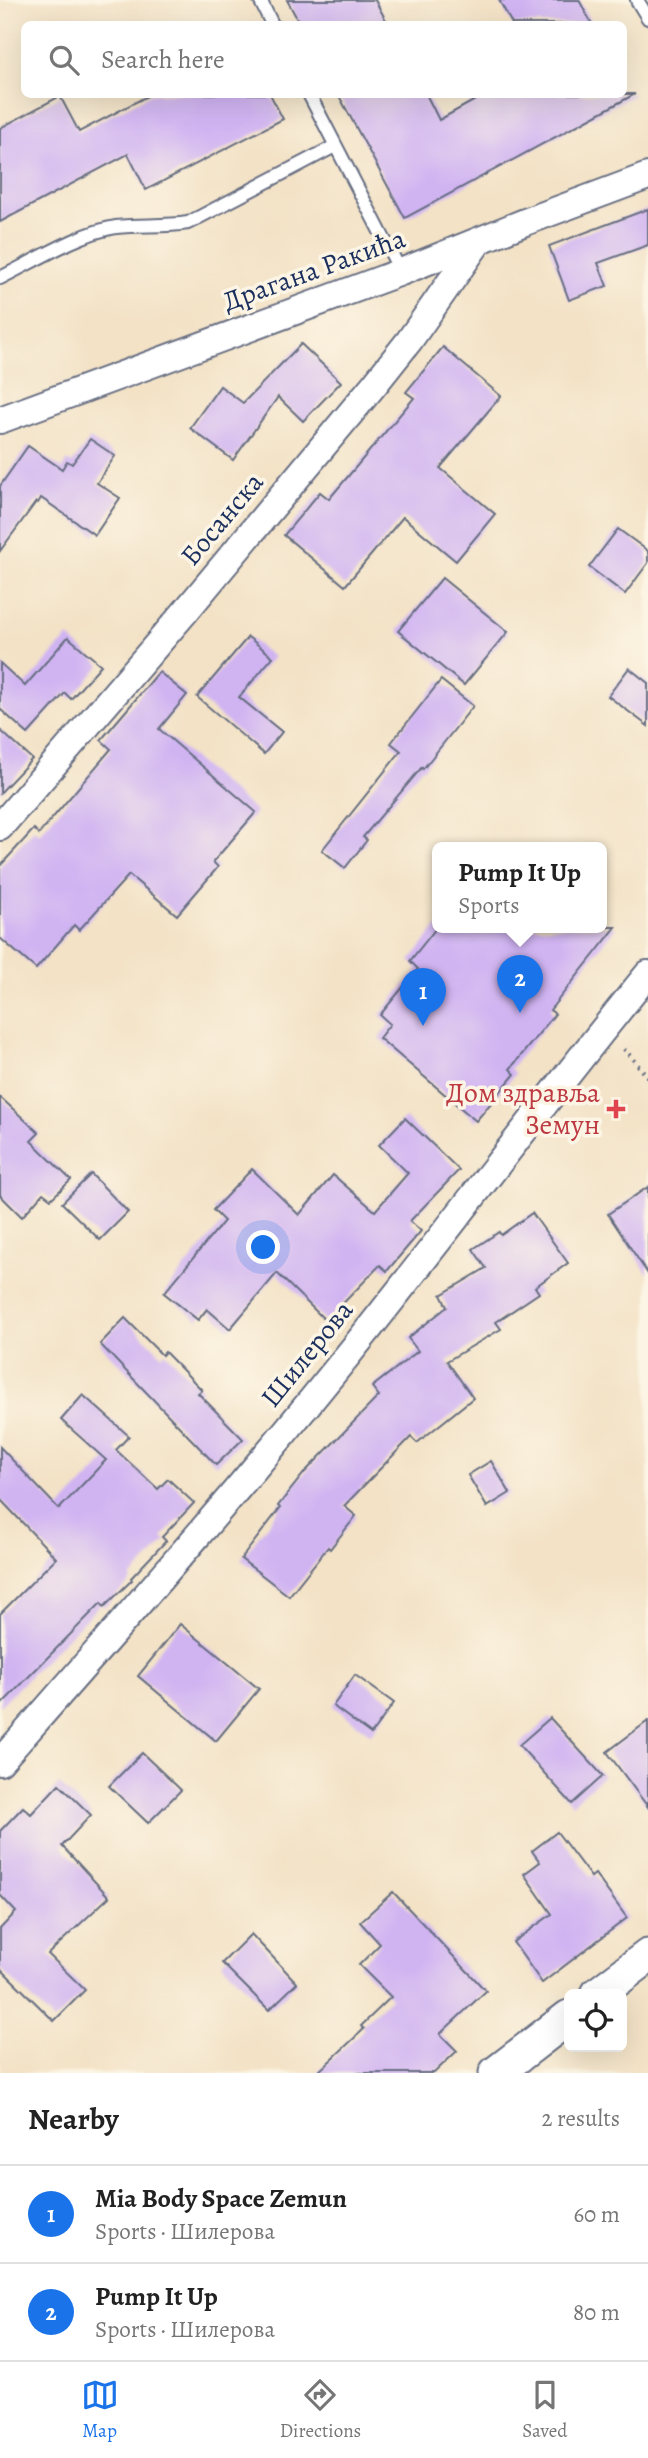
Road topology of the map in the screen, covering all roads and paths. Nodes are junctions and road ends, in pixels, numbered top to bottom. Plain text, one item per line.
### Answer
1 (260, 0) edge
2 (636, 0) edge
3 (648, 18) edge
4 (270, 21) edge
5 (311, 98) edge
6 (335, 146) junction
7 (648, 176) edge
8 (479, 241) junction
9 (401, 272) junction
10 (0, 278) edge
11 (0, 420) edge
12 (0, 827) edge
13 (648, 974) edge
14 (605, 1027) junction
15 (648, 1077) edge
16 (0, 1762) edge
17 (648, 1956) edge
18 (605, 1989) edge
19 (564, 2021) edge
20 (496, 2073) edge

1 - 4 lane
2 - 3 lane
5 - 6 lane
6 - 9 lane
6 - 10 lane
7 - 8 street, Драгана Ракића
8 - 9 street, Драгана Ракића
8 - 12 street, Босанска
9 - 11 street, Драгана Ракића
13 - 14 street, Шилерова
14 - 15 path
14 - 16 street, Шилерова
17 - 18 street
19 - 20 street

